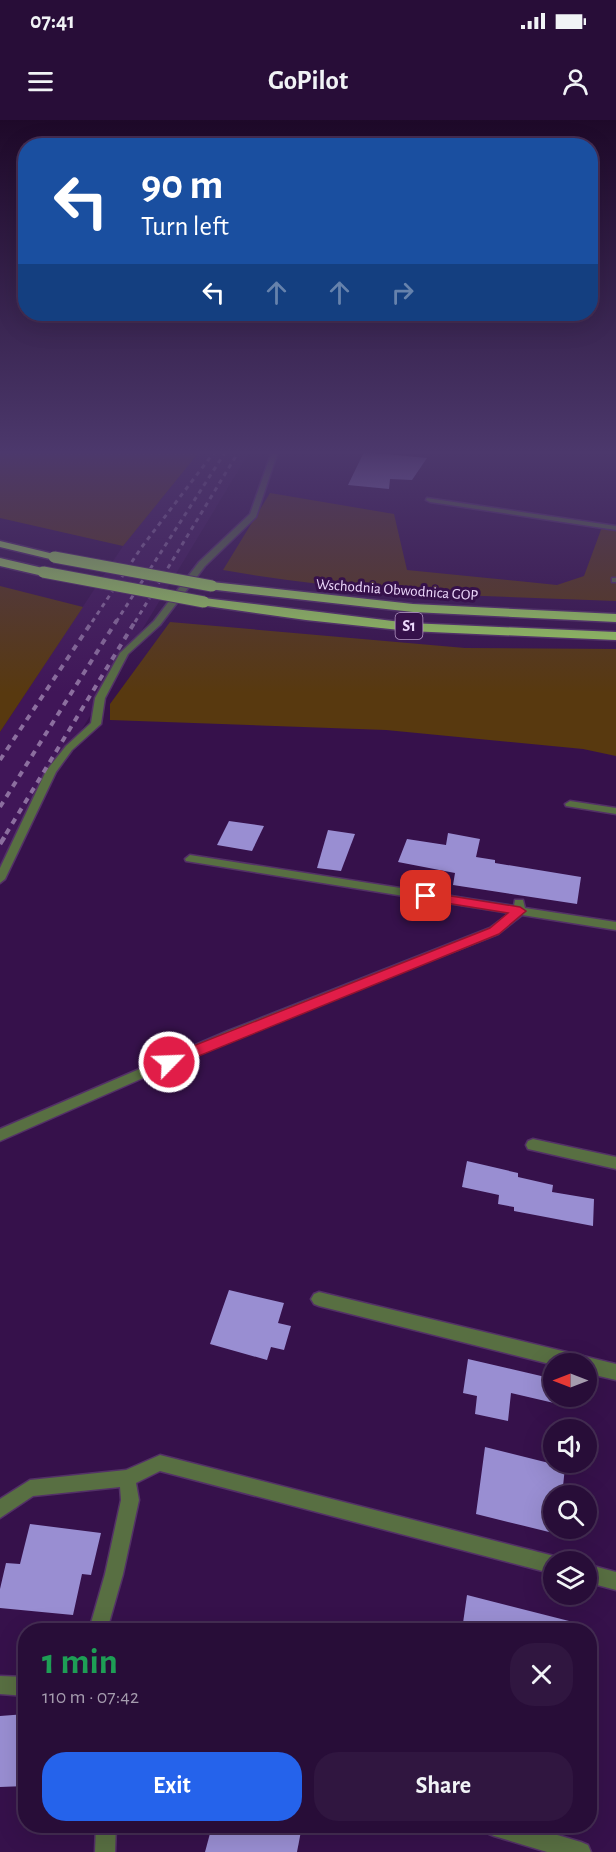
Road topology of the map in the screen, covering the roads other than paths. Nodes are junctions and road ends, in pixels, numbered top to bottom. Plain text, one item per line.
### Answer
1 (235, 532) edge
2 (0, 544) edge
3 (0, 562) edge
4 (616, 618) edge
5 (616, 636) edge
6 (570, 804) dead end
7 (616, 811) edge
8 (190, 859) dead end
9 (0, 879) edge
10 (520, 907) junction
11 (616, 926) edge
12 (0, 1135) edge
13 (533, 1145) dead end
14 (616, 1163) edge
15 (319, 1299) dead end
16 (543, 1355) edge
17 (597, 1368) edge
18 (616, 1372) edge
19 (127, 1478) junction
20 (0, 1509) edge
21 (543, 1562) edge
22 (597, 1576) edge
23 (616, 1581) edge
24 (100, 1623) edge
25 (0, 1685) edge
26 (18, 1686) edge
27 (106, 1833) edge
28 (517, 1833) edge
29 (105, 1852) edge
30 (581, 1852) edge

1 - 9 street
2 - 4 highway, Wschodnia Obwodnica GOP / S1, bridge
3 - 5 highway, Wschodnia Obwodnica GOP / S1, bridge
6 - 7 street
8 - 10 street
10 - 11 street
10 - 12 street
13 - 14 street
15 - 16 street
17 - 18 street
19 - 20 street
19 - 21 street
19 - 24 street
22 - 23 street
25 - 26 street
27 - 29 street
28 - 30 street

